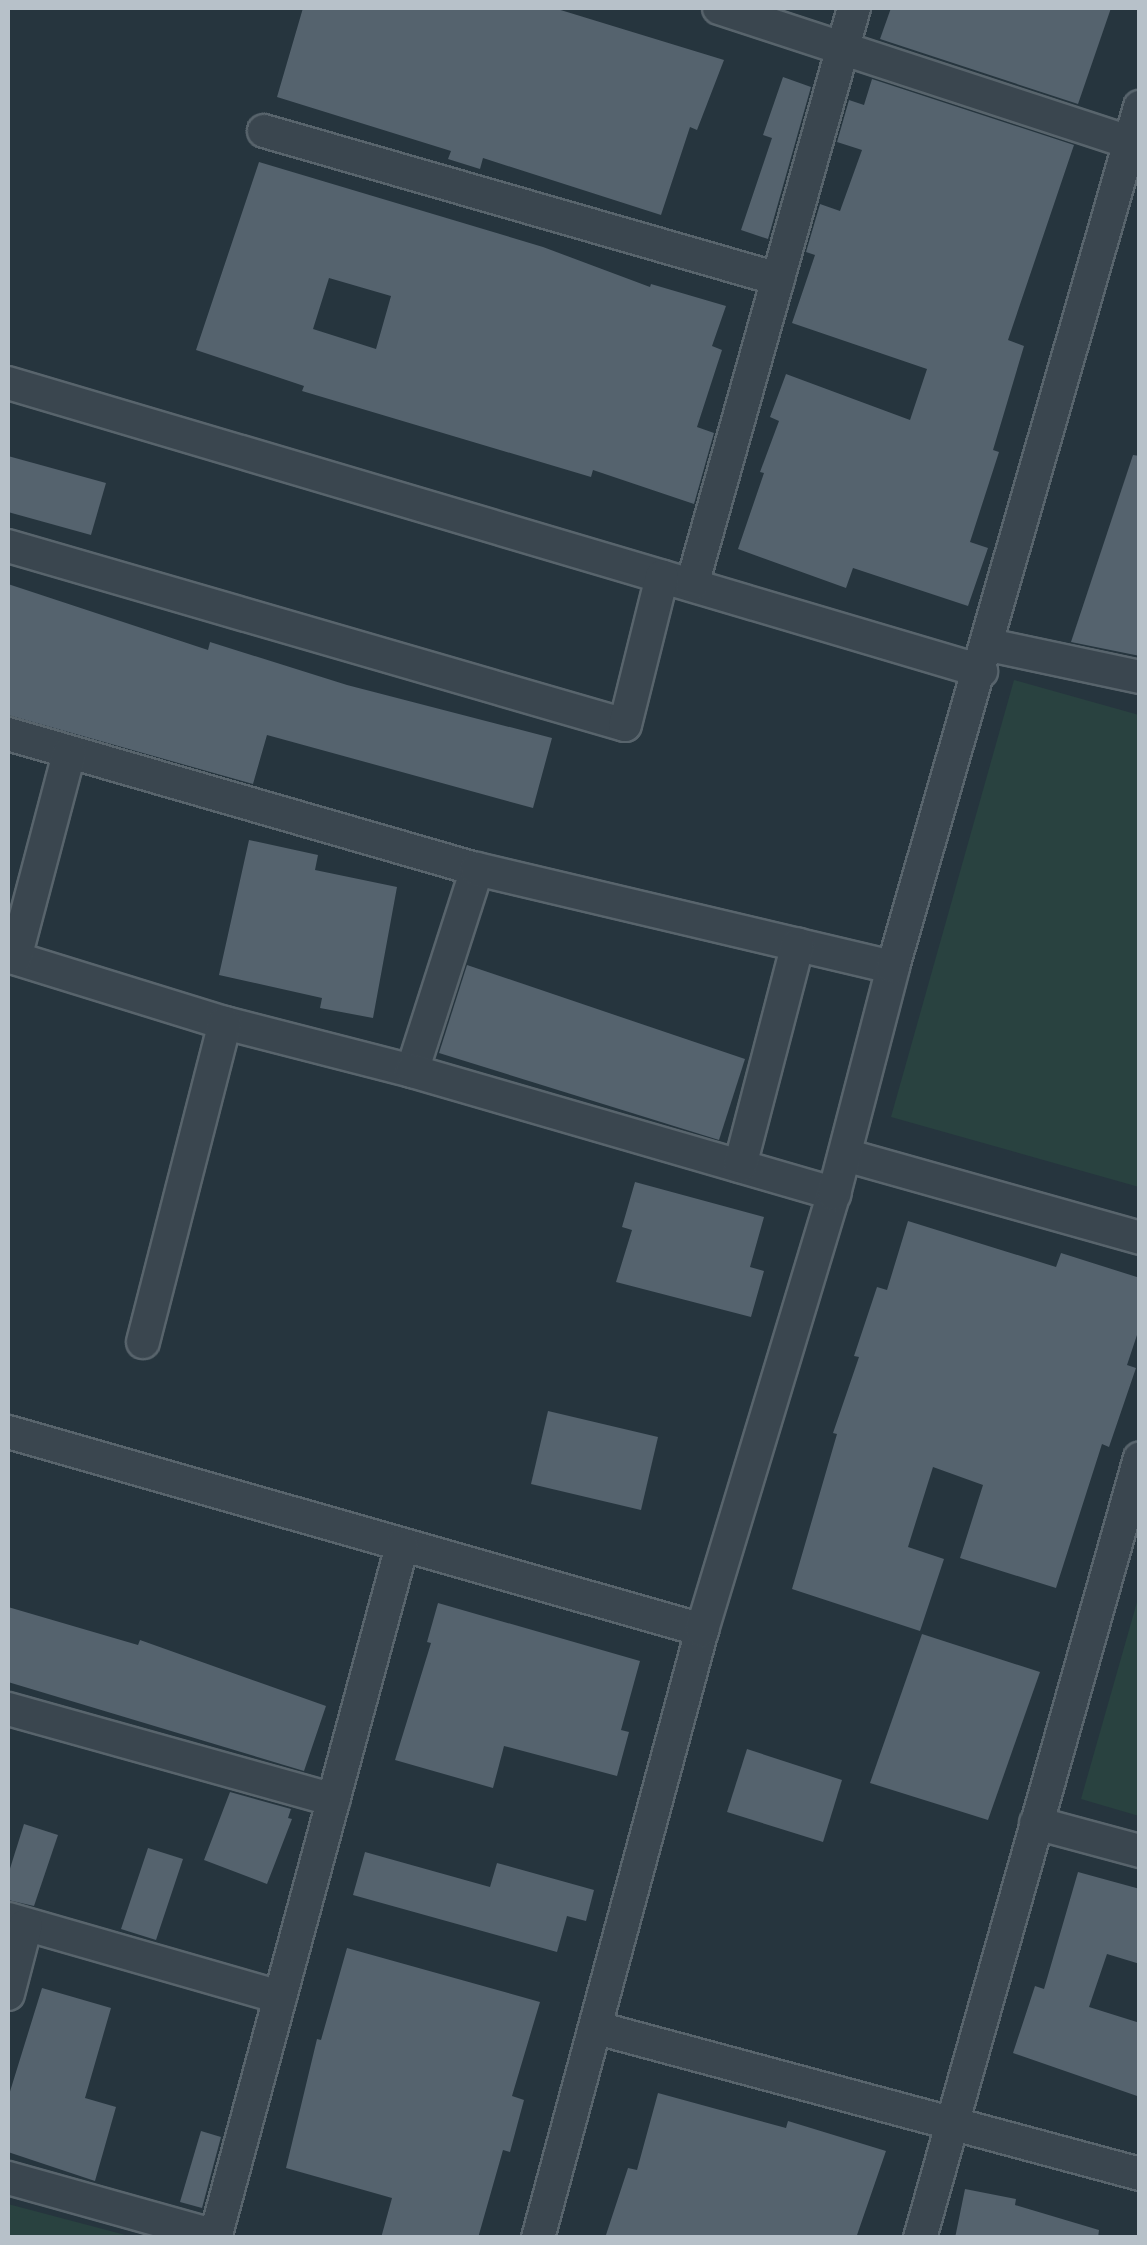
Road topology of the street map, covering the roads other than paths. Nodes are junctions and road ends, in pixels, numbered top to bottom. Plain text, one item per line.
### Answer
1 (719, 8) edge
2 (854, 8) edge
3 (842, 49) junction
4 (1140, 107) edge
5 (264, 131) dead end
6 (1130, 142) junction
7 (778, 279) junction
8 (8, 383) edge
9 (8, 546) edge
10 (678, 581) junction
11 (985, 658) junction
12 (1140, 677) edge
13 (8, 734) edge
14 (69, 753) junction
15 (477, 869) junction
16 (798, 944) junction
17 (11, 957) edge
18 (893, 967) junction
19 (225, 1023) junction
20 (412, 1071) junction
21 (844, 1155) junction
22 (740, 1166) junction
23 (834, 1194) junction
24 (1140, 1238) edge
25 (143, 1342) dead end
26 (8, 1432) edge
27 (1137, 1478) edge
28 (402, 1546) junction
29 (702, 1630) junction
30 (8, 1708) edge
31 (334, 1800) junction
32 (1036, 1823) junction
33 (1140, 1850) edge
34 (17, 1922) edge
35 (8, 1994) edge
36 (280, 1997) junction
37 (597, 2028) junction
38 (952, 2123) junction
39 (1140, 2174) edge
40 (8, 2178) edge
41 (215, 2237) edge
42 (538, 2238) edge
43 (920, 2238) edge

1 - 3 street
2 - 3 street
3 - 6 street
3 - 7 street
4 - 6 street
5 - 7 street
6 - 11 street
7 - 10 street
8 - 10 street
9 - 10 street
10 - 11 street
11 - 12 street
11 - 18 street
13 - 14 street
14 - 15 street
14 - 17 street
15 - 16 street
15 - 20 street
16 - 18 street
16 - 22 street
17 - 19 street
18 - 21 street
19 - 20 street
19 - 25 street
20 - 22 street
21 - 23 street
21 - 24 street
22 - 23 street
23 - 29 street
26 - 28 street
27 - 32 street
28 - 29 street
28 - 31 street
29 - 37 street
30 - 31 street
31 - 36 street
32 - 33 street
32 - 38 street
34 - 35 street
34 - 36 street
36 - 41 street
37 - 38 street
37 - 42 street
38 - 39 street
38 - 43 street
40 - 41 street

